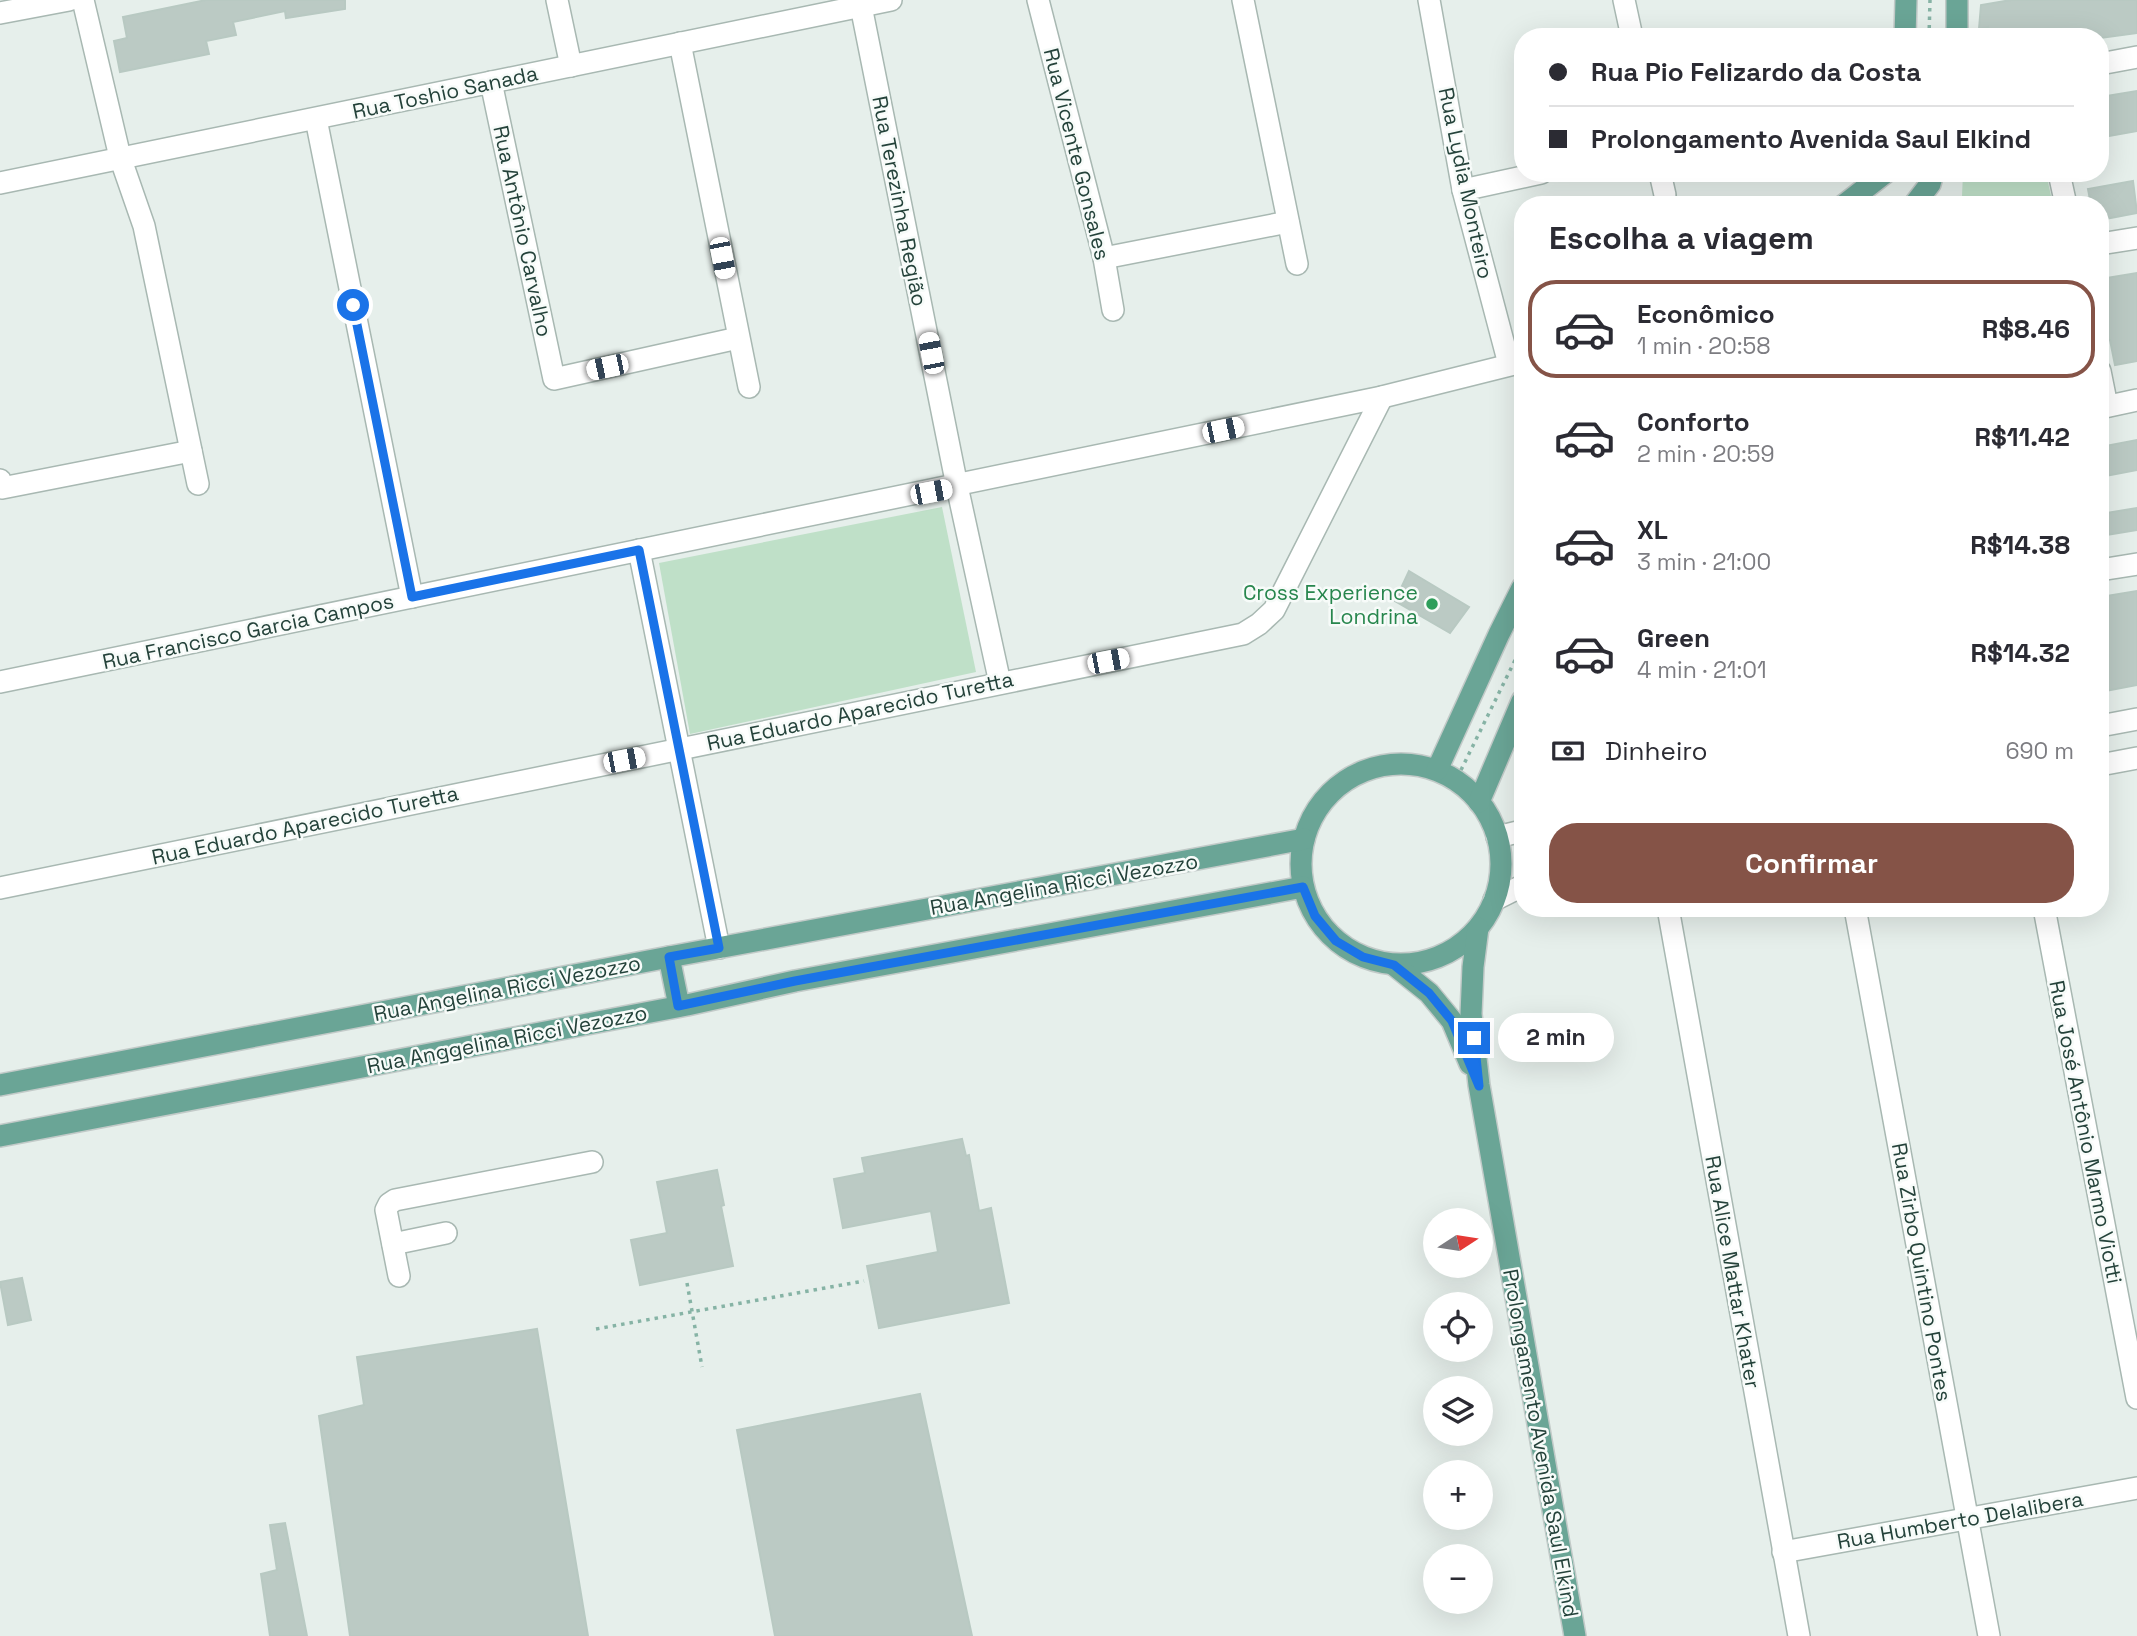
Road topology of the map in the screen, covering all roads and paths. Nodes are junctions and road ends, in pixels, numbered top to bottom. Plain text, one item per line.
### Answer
1 (69, 0) edge
2 (83, 0) edge
3 (557, 0) edge
4 (891, 0) edge
5 (1038, 0) edge
6 (1243, 0) edge
7 (1429, 0) edge
8 (1624, 0) edge
9 (1906, 0) edge
10 (1930, 0) edge
11 (1956, 0) edge
12 (861, 6) junction
13 (0, 13) edge
14 (1630, 28) edge
15 (1905, 28) edge
16 (1929, 28) edge
17 (1957, 28) edge
18 (680, 43) junction
19 (2137, 57) edge
20 (2109, 62) edge
21 (571, 66) junction
22 (491, 82) junction
23 (316, 119) junction
24 (120, 157) junction
25 (1514, 179) edge
26 (1662, 182) edge
27 (1873, 182) edge
28 (0, 183) edge
29 (1463, 190) junction
30 (1665, 195) dead end
31 (1856, 196) edge
32 (1288, 222) junction
33 (2137, 238) edge
34 (2109, 243) edge
35 (1104, 258) junction
36 (1297, 264) dead end
37 (1113, 310) dead end
38 (738, 338) junction
39 (1514, 356) edge
40 (1514, 364) edge
41 (749, 387) dead end
42 (1382, 397) junction
43 (2137, 400) edge
44 (2109, 406) edge
45 (191, 451) junction
46 (1, 484) edge
47 (198, 484) dead end
48 (957, 486) junction
49 (639, 550) junction
50 (2137, 564) edge
51 (2109, 569) edge
52 (412, 597) junction
53 (1514, 604) edge
54 (1514, 662) edge
55 (0, 682) edge
56 (1000, 683) junction
57 (2137, 719) edge
58 (1514, 720) edge
59 (2109, 724) edge
60 (678, 748) junction
61 (2137, 758) edge
62 (2109, 763) edge
63 (1437, 770) junction
64 (1456, 781) junction
65 (1479, 802) junction
66 (1514, 833) edge
67 (1497, 837) junction
68 (1304, 839) junction
69 (1303, 887) junction
70 (0, 888) edge
71 (1514, 890) edge
72 (1494, 900) junction
73 (1670, 917) edge
74 (1857, 917) edge
75 (2046, 917) edge
76 (1478, 928) junction
77 (719, 948) junction
78 (669, 957) junction
79 (1394, 965) junction
80 (678, 1006) junction
81 (0, 1085) edge
82 (1479, 1086) junction
83 (0, 1136) edge
84 (592, 1162) dead end
85 (446, 1233) dead end
86 (393, 1244) junction
87 (399, 1276) dead end
88 (864, 1281) dead end
89 (687, 1283) dead end
90 (692, 1312) junction
91 (596, 1329) dead end
92 (702, 1367) dead end
93 (2137, 1398) edge
94 (2137, 1488) edge
95 (1967, 1518) junction
96 (1783, 1552) junction
97 (1575, 1636) edge
98 (1799, 1636) edge
99 (1989, 1636) edge

1 - 13 street
2 - 24 street
3 - 21 street
4 - 12 street, Rua Toshio Sanada
5 - 35 street, Rua Vicente Gonsales
6 - 32 street
7 - 29 street, Rua Lydia Monteiro
8 - 14 street
9 - 15 main road
10 - 16 path
11 - 17 main road
12 - 18 street, Rua Toshio Sanada
12 - 48 street, Rua Terezinha Região
18 - 21 street, Rua Toshio Sanada
18 - 38 street
19 - 20 street
21 - 22 street, Rua Toshio Sanada
22 - 23 street, Rua Toshio Sanada
22 - 38 street, Rua Antônio Carvalho
23 - 24 street, Rua Toshio Sanada
23 - 52 street
24 - 28 street, Rua Toshio Sanada
24 - 45 street
25 - 29 street
26 - 30 street
27 - 31 main road
29 - 39 street, Rua Lydia Monteiro
32 - 35 street
32 - 36 street
33 - 34 street
35 - 37 street, Rua Vicente Gonsales
38 - 41 street
40 - 42 street, Rua Francisco Garcia Campos
42 - 48 street, Rua Francisco Garcia Campos
42 - 56 street, Rua Eduardo Aparecido Turetta
43 - 44 street
45 - 46 street
45 - 47 street
48 - 49 street, Rua Francisco Garcia Campos
48 - 56 street, Rua Terezinha Região
49 - 52 street, Rua Francisco Garcia Campos
49 - 60 street
50 - 51 street
52 - 55 street, Rua Francisco Garcia Campos
53 - 63 main road
54 - 64 path
56 - 60 street, Rua Eduardo Aparecido Turetta
57 - 59 street
58 - 65 main road
60 - 70 street, Rua Eduardo Aparecido Turetta
60 - 77 street
61 - 62 street
63 - 64 main road
63 - 68 main road
64 - 65 main road
65 - 67 main road
66 - 67 street
67 - 72 main road
68 - 69 main road
68 - 77 main road, Rua Angelina Ricci Vezozzo
69 - 79 main road
69 - 80 main road, Rua Anggelina Ricci Vezozzo
71 - 72 street
72 - 76 main road
73 - 96 street, Rua Alice Mattar Khater
74 - 95 street, Rua Zirbo Quintino Pontes
75 - 93 street, Rua José Antônio Marmo Viotti
76 - 79 main road
76 - 82 main road, Prolongamento Avenida Saul Elkind
77 - 78 main road, Rua Angelina Ricci Vezozzo
78 - 80 main road
78 - 81 main road, Rua Angelina Ricci Vezozzo
79 - 82 main road, Prolongamento Avenida Saul Elkind
80 - 83 main road, Rua Anggelina Ricci Vezozzo
82 - 97 main road, Prolongamento Avenida Saul Elkind
84 - 86 street
85 - 86 street
86 - 87 street
88 - 90 path
89 - 90 path
90 - 91 path
90 - 92 path
94 - 95 street, Rua Humberto Delalibera
95 - 96 street, Rua Humberto Delalibera
95 - 99 street, Rua Zirbo Quintino Pontes
96 - 98 street, Rua Alice Mattar Khater

